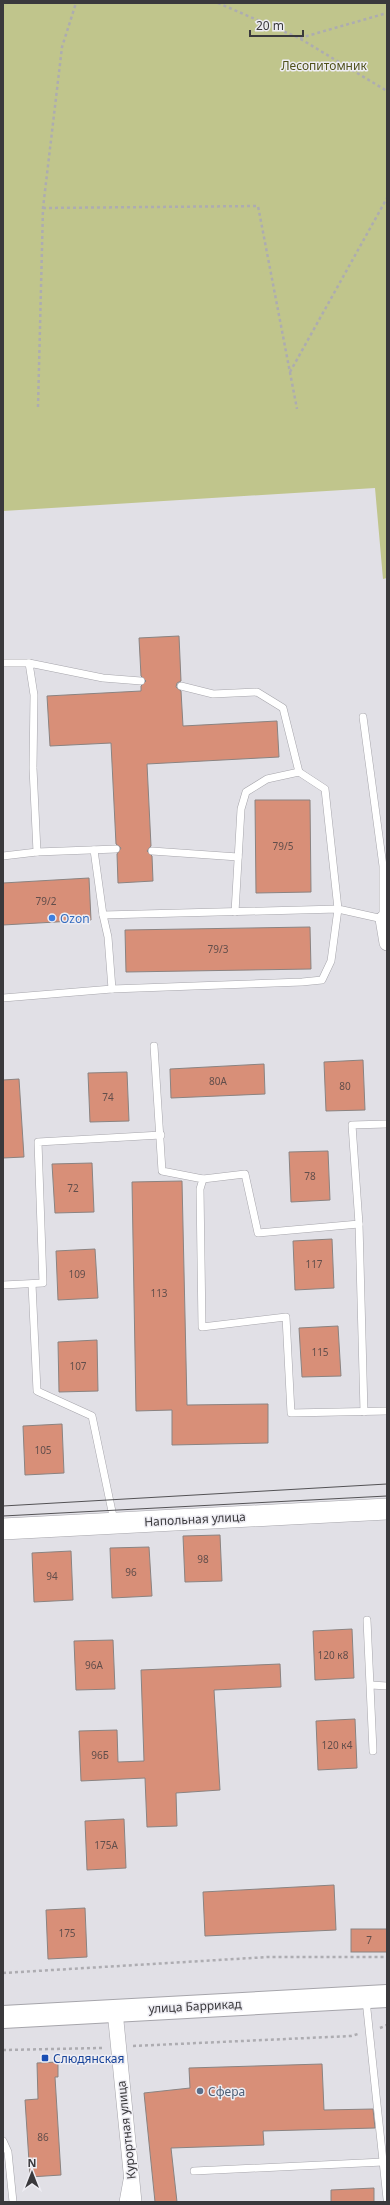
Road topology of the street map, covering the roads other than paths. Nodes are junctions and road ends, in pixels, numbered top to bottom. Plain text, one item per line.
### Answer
1 (3, 663) edge
2 (29, 663) junction
3 (141, 681) dead end
4 (181, 686) dead end
5 (363, 717) dead end
6 (299, 772) junction
7 (116, 849) dead end
8 (94, 850) junction
9 (152, 851) dead end
10 (37, 852) junction
11 (3, 856) edge
12 (238, 857) junction
13 (338, 909) junction
14 (235, 912) junction
15 (103, 915) junction
16 (383, 919) junction
17 (387, 943) edge
18 (112, 989) junction
19 (3, 998) edge
20 (154, 1046) dead end
21 (387, 1124) edge
22 (161, 1135) junction
23 (203, 1179) junction
24 (359, 1224) junction
25 (32, 1284) junction
26 (3, 1285) edge
27 (387, 1411) edge
28 (364, 1412) junction
29 (387, 1509) edge
30 (115, 1523) junction
31 (3, 1529) edge
32 (367, 1620) dead end
33 (371, 1685) junction
34 (387, 1686) edge
35 (373, 1751) dead end
36 (387, 1996) edge
37 (365, 1998) junction
38 (114, 2011) junction
39 (3, 2017) edge
40 (3, 2141) edge
41 (383, 2162) junction
42 (130, 2164) junction
43 (194, 2171) dead end
44 (387, 2199) edge
45 (12, 2202) edge
46 (123, 2202) edge
47 (134, 2202) edge

1 - 2 lane
2 - 3 lane
2 - 10 lane
4 - 6 lane
5 - 16 lane
6 - 12 lane
6 - 13 lane
7 - 8 lane
8 - 10 lane
8 - 15 lane
9 - 12 lane
10 - 11 lane
12 - 14 lane
13 - 14 lane
13 - 16 lane
13 - 18 lane
14 - 15 lane
15 - 18 lane
16 - 17 street
18 - 19 lane
20 - 22 lane
21 - 24 lane
22 - 23 lane
22 - 25 lane
23 - 24 lane
23 - 28 lane
24 - 28 lane
25 - 26 lane
25 - 30 lane
27 - 28 lane
29 - 30 street, Напольная улица
30 - 31 street, Напольная улица
32 - 33 lane
33 - 34 lane
33 - 35 lane
36 - 37 main road, улица Баррикад
37 - 38 main road, улица Баррикад
37 - 41 lane
38 - 39 main road, улица Баррикад
38 - 42 street, Курортная улица
40 - 45 lane
41 - 43 lane
41 - 44 lane
42 - 46 lane
42 - 47 street, Курортная улица

